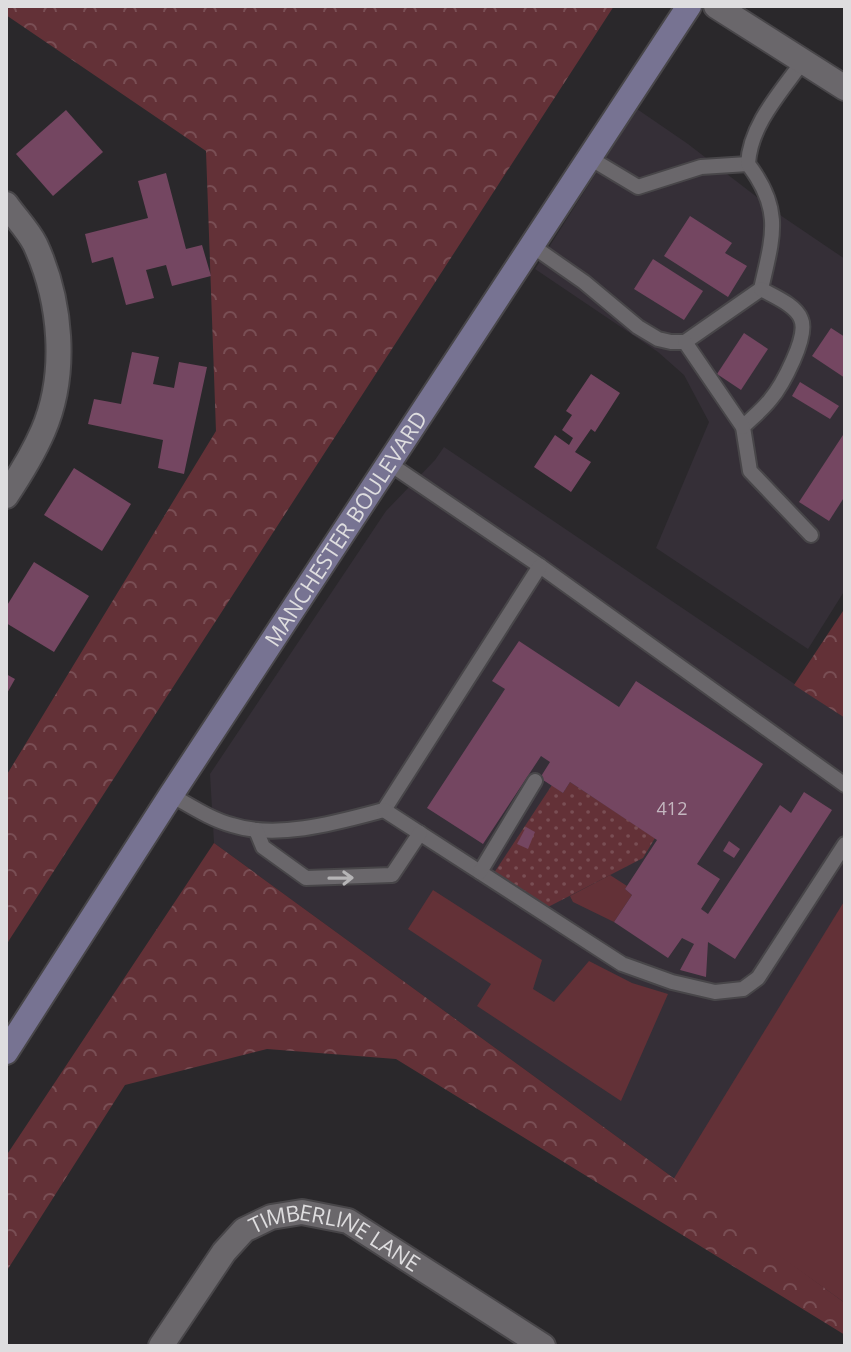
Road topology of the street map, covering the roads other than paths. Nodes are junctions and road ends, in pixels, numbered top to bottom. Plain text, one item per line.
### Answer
1 (689, 6) edge
2 (716, 6) edge
3 (803, 61) junction
4 (845, 88) edge
5 (588, 157) junction
6 (748, 164) junction
7 (6, 204) edge
8 (531, 245) junction
9 (761, 289) junction
10 (685, 342) junction
11 (743, 427) junction
12 (390, 464) junction
13 (6, 496) edge
14 (811, 535) dead end
15 (540, 566) junction
16 (535, 781) dead end
17 (845, 785) edge
18 (171, 795) junction
19 (384, 810) junction
20 (256, 830) junction
21 (420, 833) junction
22 (845, 844) edge
23 (480, 872) junction
24 (6, 1052) edge
25 (161, 1346) edge
26 (543, 1346) edge

1 - 5 street, MANCHESTER BOULEVARD
2 - 3 street
3 - 4 street
3 - 6 lane
5 - 6 lane
5 - 8 street, MANCHESTER BOULEVARD
6 - 9 lane
7 - 13 street
8 - 10 lane
8 - 12 street, MANCHESTER BOULEVARD
9 - 10 lane
9 - 11 lane
10 - 11 lane
11 - 14 lane
12 - 15 lane
12 - 18 street, MANCHESTER BOULEVARD
15 - 17 lane
15 - 19 lane
16 - 23 lane
18 - 20 lane
18 - 24 street, MANCHESTER BOULEVARD
19 - 20 lane
19 - 21 lane
20 -> 21 lane
21 - 23 lane
22 - 23 lane
25 - 26 street, TIMBERLINE LANE

